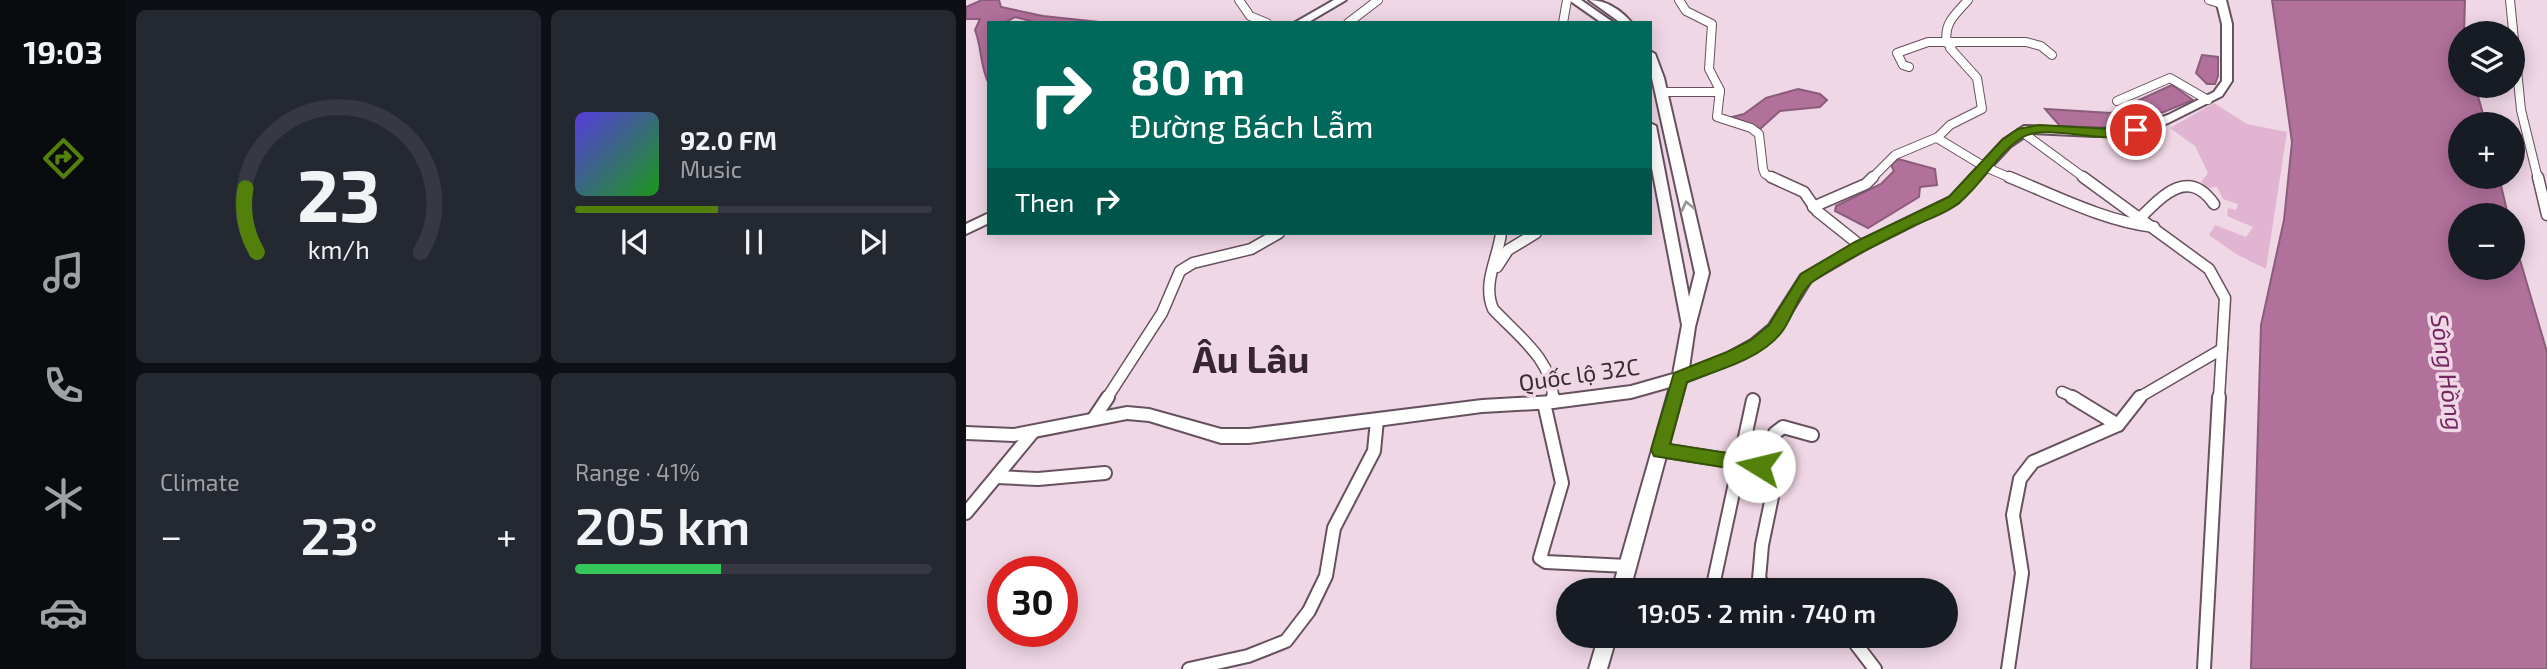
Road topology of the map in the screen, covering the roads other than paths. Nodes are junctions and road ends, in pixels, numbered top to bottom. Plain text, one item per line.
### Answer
1 (1239, 0) edge
2 (1341, 0) edge
3 (1354, 0) edge
4 (1378, 0) edge
5 (1567, 0) edge
6 (1574, 0) edge
7 (1594, 0) edge
8 (1679, 0) edge
9 (1968, 0) edge
10 (2510, 0) edge
11 (2218, 1) edge
12 (1262, 21) edge
13 (1303, 21) edge
14 (1317, 21) edge
15 (1351, 21) edge
16 (1563, 21) edge
17 (1606, 21) edge
18 (1625, 21) edge
19 (1953, 43) junction
20 (2053, 55) dead end
21 (1652, 60) edge
22 (1909, 67) dead end
23 (1662, 92) junction
24 (1720, 92) junction
25 (2208, 100) junction
26 (2117, 101) dead end
27 (2022, 132) junction
28 (1652, 137) edge
29 (1938, 137) junction
30 (1985, 167) junction
31 (2214, 204) dead end
32 (1813, 207) junction
33 (2547, 215) edge
34 (2141, 217) junction
35 (987, 218) edge
36 (2155, 227) junction
37 (966, 230) edge
38 (1276, 235) edge
39 (1501, 235) edge
40 (1533, 235) edge
41 (1861, 246) junction
42 (1492, 272) junction
43 (1688, 327) junction
44 (2222, 349) junction
45 (1680, 378) junction
46 (2062, 392) dead end
47 (1753, 400) dead end
48 (1548, 402) junction
49 (1094, 418) junction
50 (1377, 420) junction
51 (2118, 425) junction
52 (1033, 432) junction
53 (966, 433) edge
54 (1812, 435) dead end
55 (1660, 450) junction
56 (1739, 463) junction
57 (1779, 468) junction
58 (1105, 473) dead end
59 (997, 477) junction
60 (966, 513) edge
61 (1627, 566) junction
62 (1624, 578) edge
63 (1715, 578) edge
64 (1759, 578) edge
65 (1604, 648) edge
66 (1859, 648) edge
67 (1189, 669) edge
68 (1598, 669) edge
69 (1875, 669) edge
70 (2008, 669) edge
71 (2204, 669) edge

1 - 12 street
2 - 13 main road
3 - 14 main road
4 - 15 street
5 - 16 street
6 - 17 main road
7 - 18 main road
8 - 24 street
9 - 19 street
10 - 33 street
11 - 25 main road
19 - 20 street
19 - 22 street
19 - 29 street
21 - 23 main road
23 - 24 street
43 -> 23 main road
24 - 32 street
25 - 26 street
25 - 27 main road
27 - 30 main road, Quốc lộ 32C
27 - 34 street
28 - 43 main road
29 - 30 street
29 - 32 street
30 - 36 street
30 - 41 main road, Quốc lộ 32C
31 - 34 street
32 - 41 street
34 - 36 street
35 - 37 main road
36 - 44 street
38 - 49 street
39 - 42 street
40 - 42 street
41 - 45 main road, Quốc lộ 32C
42 - 48 street
43 - 45 main road
44 - 51 street
44 - 71 street
45 - 48 main road, Quốc lộ 32C
45 - 55 main road
46 - 51 street
47 - 56 street
48 - 50 main road, Quốc lộ 32C
48 - 61 street
49 - 50 main road, Quốc lộ 32C
49 - 52 main road, Quốc lộ 32C
50 - 67 street
51 - 70 street
52 - 53 main road, Quốc lộ 32C
52 - 59 street
54 - 57 street
55 - 56 street
55 - 61 main road
56 - 57 street
56 - 63 street
57 - 64 street
58 - 59 street
59 - 60 street
61 - 62 main road
65 - 68 main road
66 - 69 street

